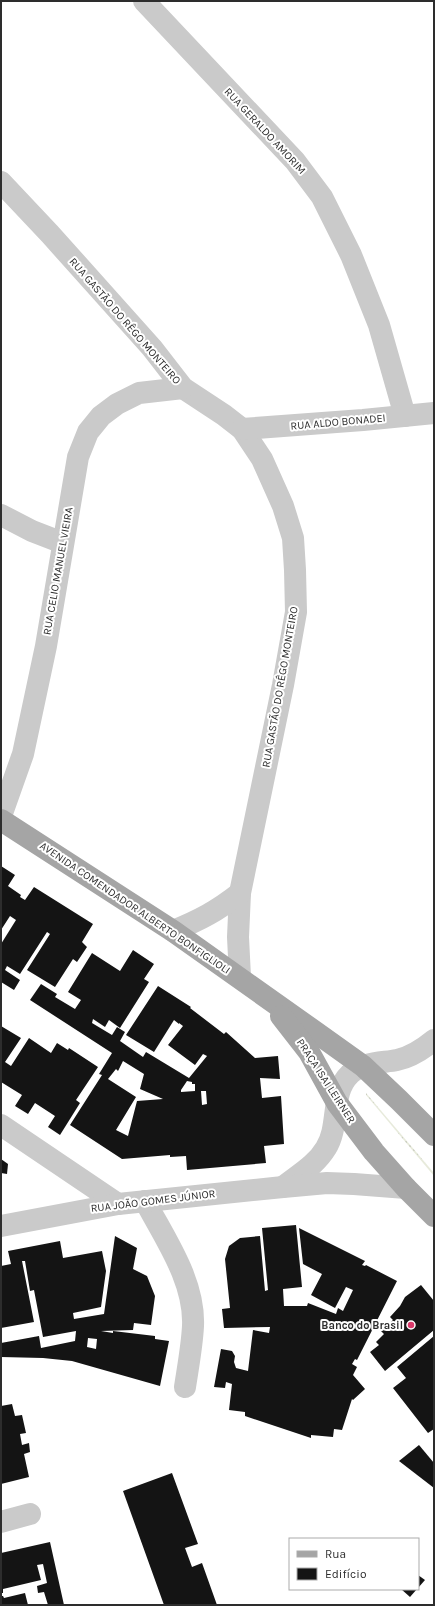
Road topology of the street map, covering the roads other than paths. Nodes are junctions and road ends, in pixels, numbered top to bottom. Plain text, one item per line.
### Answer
1 (144, 1) edge
2 (1, 182) edge
3 (183, 388) junction
4 (434, 413) edge
5 (405, 416) junction
6 (242, 429) junction
7 (1, 515) edge
8 (63, 544) junction
9 (1, 816) edge
10 (1, 820) edge
11 (240, 893) junction
12 (173, 931) junction
13 (240, 977) junction
14 (267, 998) junction
15 (434, 1040) edge
16 (363, 1066) junction
17 (337, 1103) junction
18 (1, 1125) edge
19 (434, 1135) edge
20 (283, 1187) junction
21 (406, 1188) junction
22 (145, 1201) junction
23 (118, 1204) junction
24 (434, 1216) edge
25 (1, 1226) edge
26 (185, 1387) dead end
27 (30, 1514) dead end
28 (1, 1522) edge

1 - 5 street, RUA GERALDO AMORIM
2 - 3 street, RUA GASTÃO DO RÊGO MONTEIRO
3 - 6 street, RUA GASTÃO DO RÊGO MONTEIRO
3 - 8 street, RUA CELIO MANUEL VIEIRA
4 - 5 street, RUA ALDO BONADEI
5 - 6 street, RUA ALDO BONADEI
6 - 11 street, RUA GASTÃO DO RÊGO MONTEIRO
7 - 8 street
8 - 9 street, RUA CELIO MANUEL VIEIRA
10 - 12 main road, AVENIDA COMENDADOR ALBERTO BONFIGLIOLI
11 - 12 street
11 - 13 street, RUA GASTÃO DO RÊGO MONTEIRO
12 - 13 main road, AVENIDA COMENDADOR ALBERTO BONFIGLIOLI
13 - 14 main road, AVENIDA COMENDADOR ALBERTO BONFIGLIOLI
14 - 16 main road, PRAÇA ISAI LEIRNER
14 - 17 main road, PRAÇA ISAI LEIRNER
15 - 16 street
16 - 17 street
16 - 19 main road, PRAÇA ISAI LEIRNER
17 - 20 street
17 - 21 main road, PRAÇA ISAI LEIRNER
18 - 23 street
20 - 21 street, RUA JOÃO GOMES JÚNIOR
20 - 22 street, RUA JOÃO GOMES JÚNIOR
21 - 24 main road, PRAÇA ISAI LEIRNER
22 - 23 street, RUA JOÃO GOMES JÚNIOR
22 - 26 street
23 - 25 street, RUA JOÃO GOMES JÚNIOR
27 - 28 street

